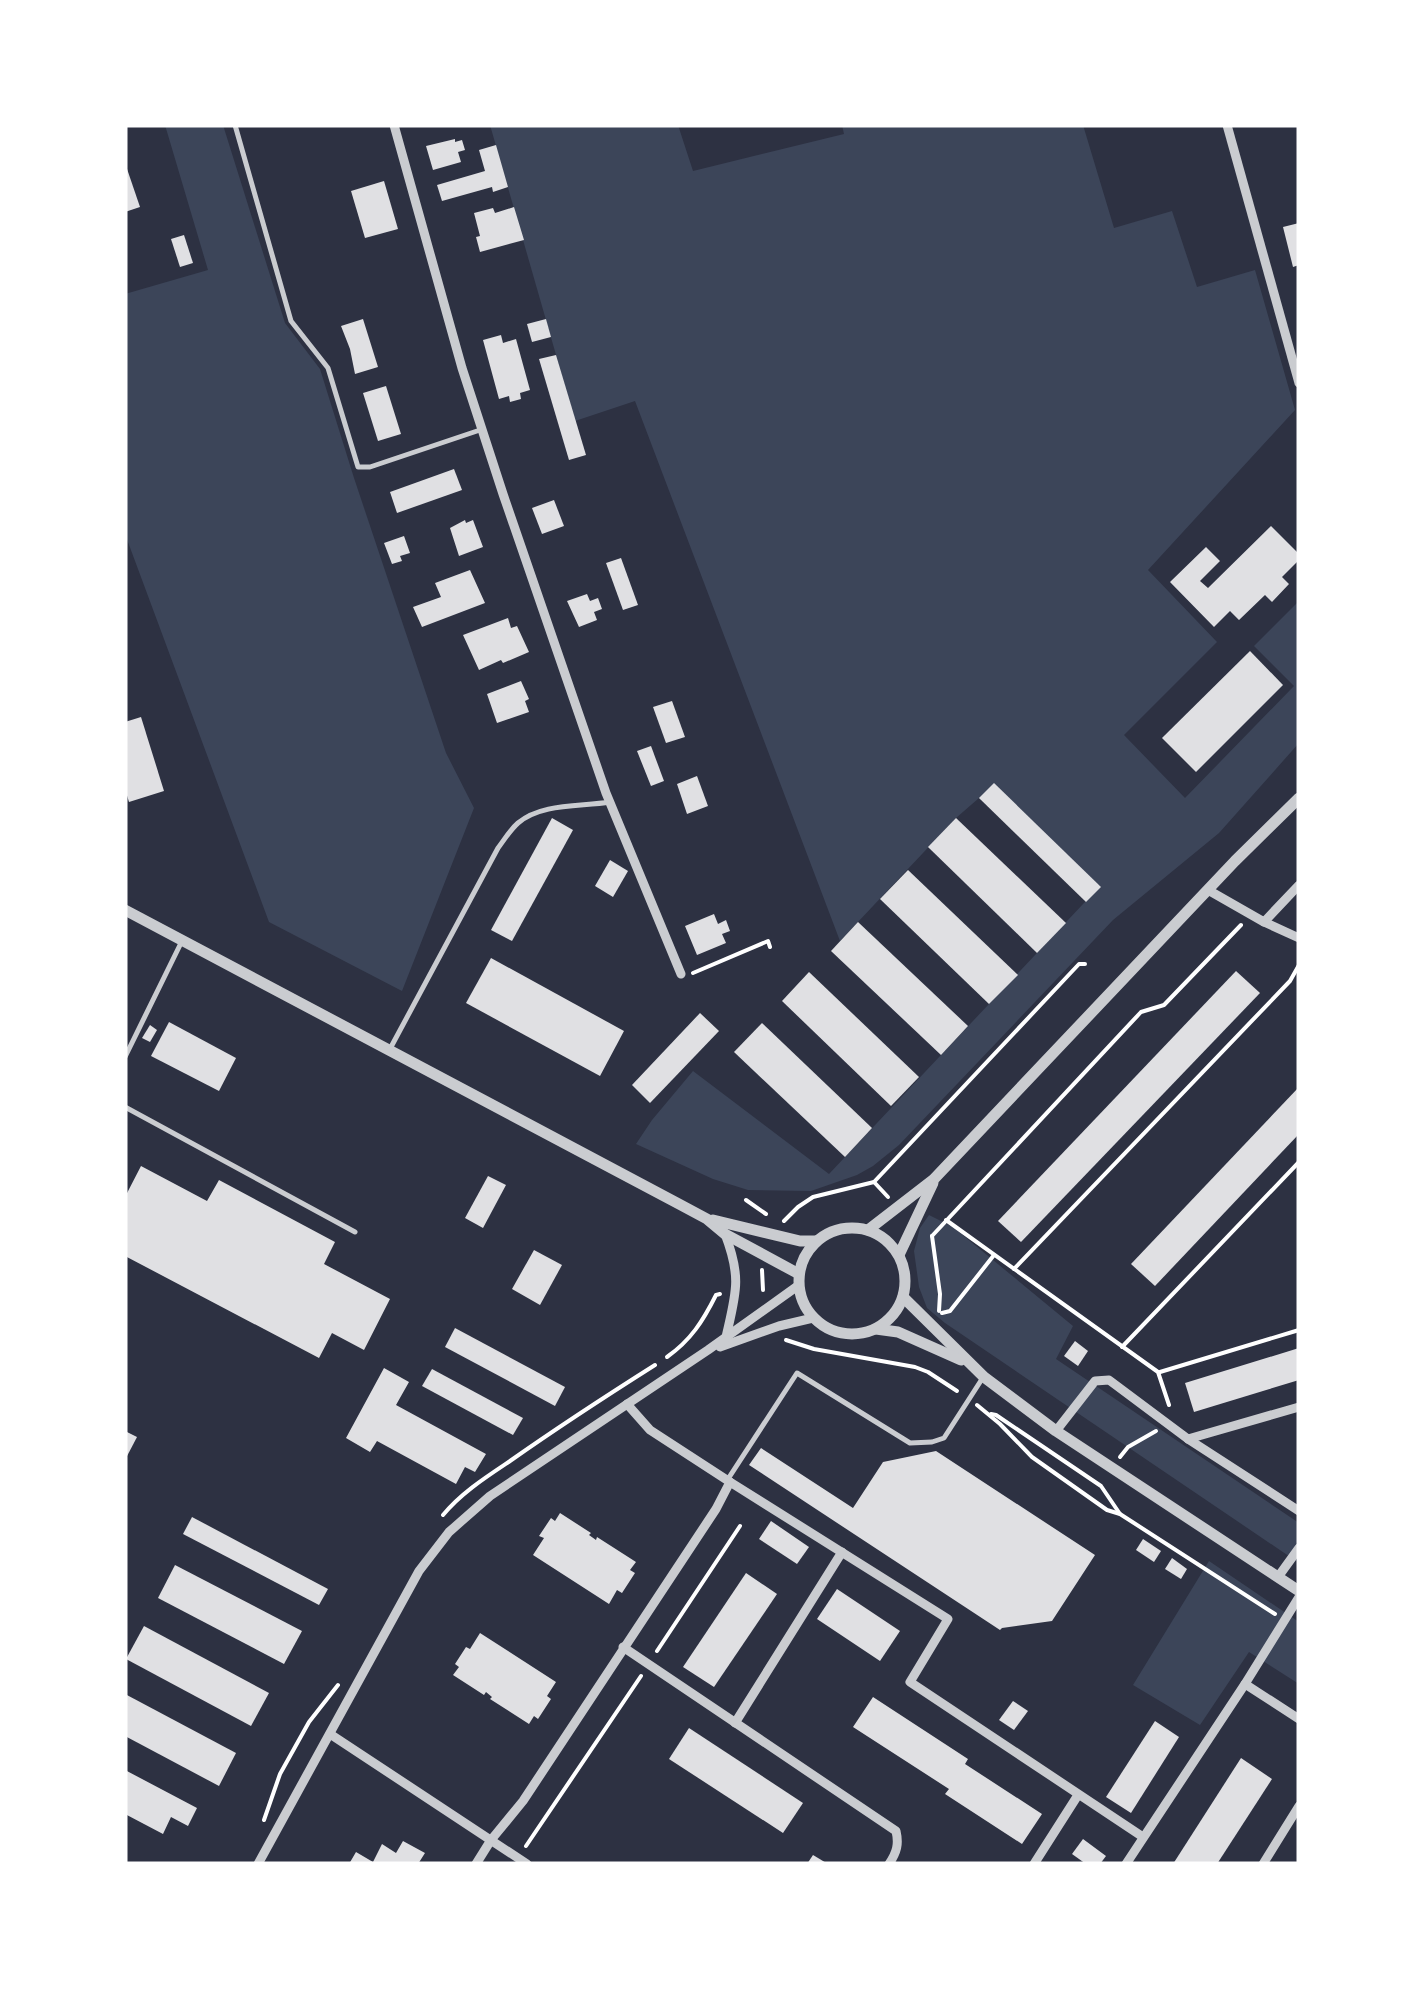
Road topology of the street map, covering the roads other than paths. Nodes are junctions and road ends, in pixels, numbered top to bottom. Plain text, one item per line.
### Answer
1 (235, 125) edge
2 (394, 125) edge
3 (1228, 125) edge
4 (1299, 383) edge
5 (482, 429) junction
6 (1299, 798) edge
7 (610, 802) junction
8 (1299, 885) edge
9 (1208, 890) junction
10 (125, 910) edge
11 (1264, 922) junction
12 (1299, 938) edge
13 (182, 940) junction
14 (683, 975) road end
15 (390, 1050) junction
16 (125, 1057) edge
17 (125, 1107) edge
18 (934, 1179) junction
19 (707, 1219) junction
20 (868, 1230) junction
21 (355, 1232) dead end
22 (725, 1234) junction
23 (816, 1241) junction
24 (899, 1255) junction
25 (799, 1280) junction
26 (903, 1297) junction
27 (814, 1318) junction
28 (876, 1329) junction
29 (726, 1338) junction
30 (708, 1350) junction
31 (970, 1364) junction
32 (984, 1377) junction
33 (627, 1404) junction
34 (1299, 1407) edge
35 (1056, 1431) junction
36 (1188, 1439) junction
37 (729, 1481) junction
38 (1299, 1511) edge
39 (1299, 1548) edge
40 (842, 1552) junction
41 (1278, 1577) junction
42 (1299, 1594) edge
43 (623, 1647) junction
44 (1244, 1684) junction
45 (1299, 1719) edge
46 (735, 1723) junction
47 (330, 1734) junction
48 (1078, 1795) junction
49 (1299, 1806) edge
50 (1144, 1837) junction
51 (492, 1840) junction
52 (523, 1861) edge
53 (258, 1864) edge
54 (476, 1864) edge
55 (889, 1864) edge
56 (1034, 1864) edge
57 (1126, 1864) edge
58 (1263, 1864) edge

1 - 5 lane
2 - 5 street
3 - 4 street
5 - 7 street
6 - 9 street
7 - 14 street
7 - 15 lane
8 - 11 street
9 - 11 street
9 - 18 street
10 - 13 street
11 - 12 street
13 - 15 street
13 - 16 lane
15 - 19 street
17 - 21 lane
18 - 20 street
18 - 24 street
19 - 22 street
19 - 23 street
20 - 23 street
20 - 24 street
22 - 25 street
22 - 29 street
23 - 25 street
24 - 26 street
25 - 27 street
25 - 29 street
26 - 28 street
26 - 31 street
27 - 28 street
27 - 30 street
28 - 31 street
29 - 30 street
30 - 33 street
31 - 32 street
32 - 35 street
32 - 37 lane
33 - 37 street
33 - 47 street
34 - 36 street
35 - 36 street
35 - 41 street
36 - 38 street
37 - 40 street
37 - 43 street
39 - 41 street
40 - 46 street
40 - 48 street
41 - 42 street
42 - 44 street
43 - 46 street
43 - 51 street
44 - 45 street
44 - 50 street
46 - 55 street
47 - 51 street
47 - 53 street
48 - 50 street
48 - 56 street
49 - 58 street
50 - 57 street
51 - 52 street
51 - 54 street

